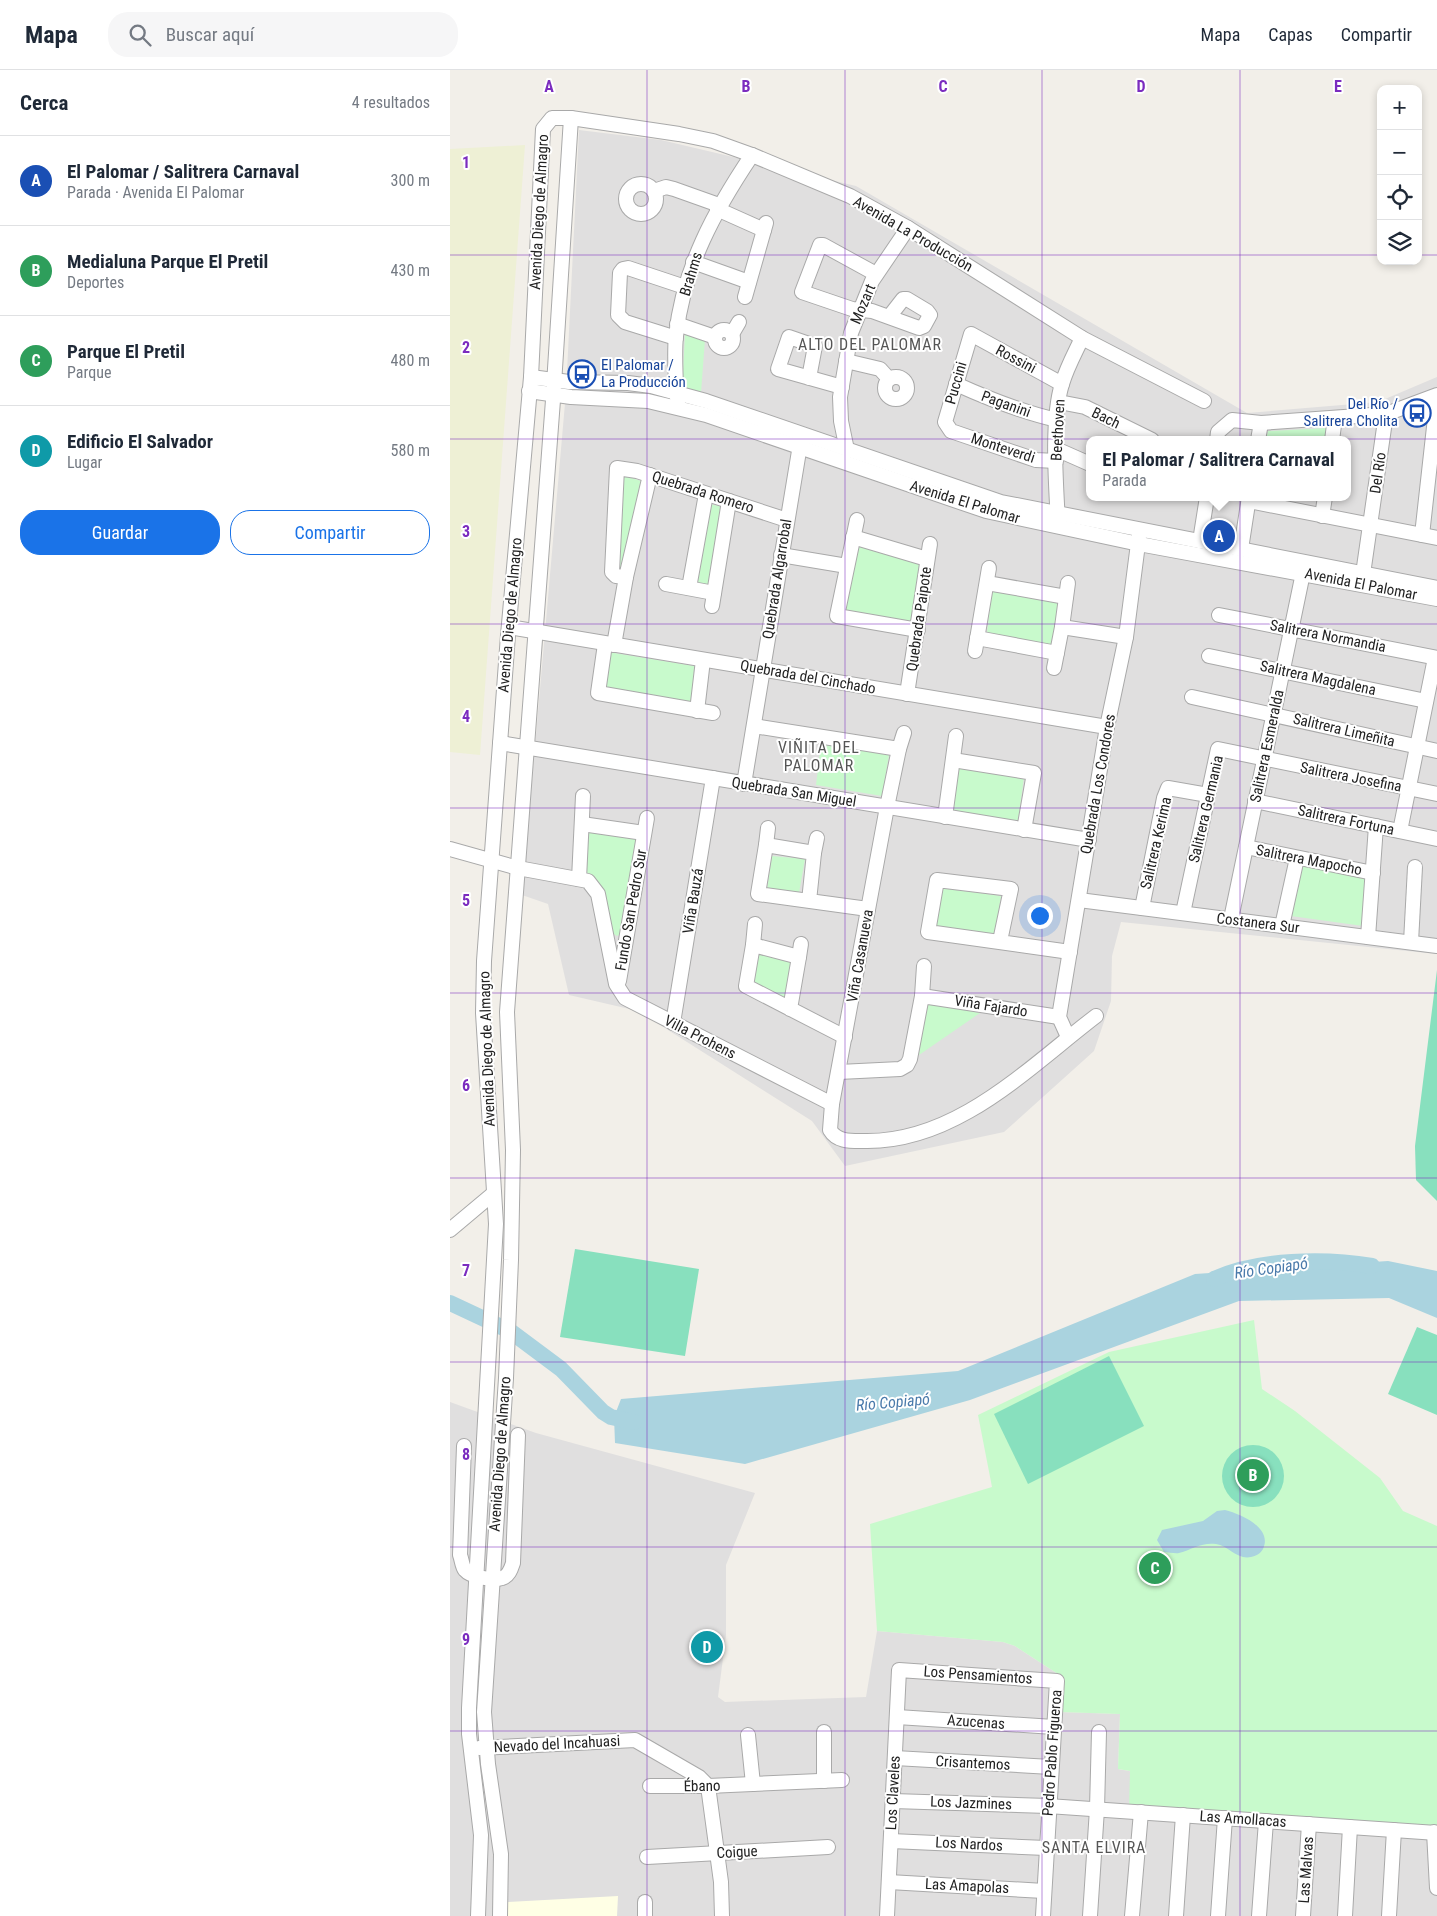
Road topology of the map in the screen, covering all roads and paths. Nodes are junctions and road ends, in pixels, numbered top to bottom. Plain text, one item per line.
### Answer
1 (571, 118) junction
2 (752, 155) junction
3 (654, 191) dead end
4 (718, 207) junction
5 (908, 228) junction
6 (693, 262) junction
7 (876, 274) junction
8 (749, 282) junction
9 (685, 288) junction
10 (745, 297) dead end
11 (859, 309) junction
12 (889, 316) dead end
13 (739, 322) dead end
14 (677, 324) junction
15 (971, 334) joint
16 (676, 338) junction
17 (1082, 338) junction
18 (846, 361) junction
19 (809, 378) dead end
20 (889, 379) dead end
21 (530, 384) junction
22 (956, 384) junction
23 (1062, 384) junction
24 (554, 387) junction
25 (842, 387) junction
26 (676, 393) junction
27 (1437, 396) edge
28 (1437, 400) edge
29 (1204, 401) dead end
30 (1059, 402) junction
31 (679, 407) junction
32 (1386, 414) junction
33 (1335, 418) junction
34 (1057, 420) junction
35 (1261, 423) junction
36 (951, 431) joint
37 (1144, 436) edge
38 (1218, 436) edge
39 (1259, 436) edge
40 (1333, 436) edge
41 (800, 440) junction
42 (847, 450) junction
43 (1056, 455) junction
44 (1086, 463) edge
45 (650, 475) junction
46 (706, 494) junction
47 (729, 501) junction
48 (1206, 501) edge
49 (1249, 501) edge
50 (1258, 501) edge
51 (1324, 501) edge
52 (1057, 513) junction
53 (1322, 516) junction
54 (787, 520) junction
55 (856, 520) dead end
56 (1370, 525) junction
57 (1058, 527) junction
58 (1140, 529) junction
59 (1422, 535) junction
60 (853, 537) junction
61 (1437, 538) edge
62 (1200, 541) junction
63 (930, 544) dead end
64 (1139, 544) junction
65 (1241, 549) junction
66 (782, 555) junction
67 (927, 559) junction
68 (847, 566) junction
69 (989, 568) dead end
70 (1303, 573) junction
71 (626, 577) junction
72 (1362, 579) junction
73 (987, 583) junction
74 (1068, 583) dead end
75 (666, 584) dead end
76 (689, 588) junction
77 (1437, 588) edge
78 (1066, 597) junction
79 (1437, 599) edge
80 (1219, 615) dead end
81 (509, 627) junction
82 (1062, 627) junction
83 (1292, 629) junction
84 (918, 630) junction
85 (536, 632) junction
86 (1126, 637) junction
87 (610, 644) junction
88 (1057, 653) junction
89 (1209, 656) dead end
90 (1436, 658) edge
91 (703, 660) junction
92 (1054, 668) dead end
93 (763, 670) junction
94 (1283, 671) junction
95 (907, 694) junction
96 (1192, 697) dead end
97 (1426, 701) junction
98 (697, 711) junction
99 (713, 713) dead end
100 (1274, 714) junction
101 (754, 726) junction
102 (1107, 727) junction
103 (904, 734) dead end
104 (956, 736) dead end
105 (500, 743) junction
106 (1417, 746) junction
107 (526, 747) junction
108 (899, 749) junction
109 (1437, 751) edge
110 (1264, 759) junction
111 (953, 760) junction
112 (713, 778) junction
113 (744, 784) junction
114 (1409, 788) junction
115 (1437, 794) edge
116 (1208, 795) junction
117 (584, 796) dead end
118 (1255, 801) junction
119 (887, 807) junction
120 (945, 817) junction
121 (647, 818) dead end
122 (582, 824) junction
123 (1376, 826) junction
124 (768, 828) dead end
125 (1024, 830) junction
126 (1400, 831) junction
127 (644, 833) junction
128 (817, 838) dead end
129 (1437, 839) edge
130 (1089, 840) junction
131 (766, 845) junction
132 (1246, 847) junction
133 (450, 849) edge
134 (814, 852) junction
135 (1297, 858) junction
136 (491, 860) junction
137 (1415, 866) dead end
138 (518, 868) junction
139 (1373, 873) junction
140 (579, 879) junction
141 (1078, 900) junction
142 (809, 901) junction
143 (1142, 908) junction
144 (868, 909) junction
145 (1183, 914) junction
146 (1230, 919) junction
147 (755, 924) dead end
148 (1282, 926) junction
149 (1368, 937) junction
150 (626, 938) junction
151 (607, 940) junction
152 (1000, 941) junction
153 (1411, 942) junction
154 (752, 945) junction
155 (1437, 946) edge
156 (1070, 952) junction
157 (924, 966) dead end
158 (618, 987) junction
159 (922, 996) junction
160 (483, 998) junction
161 (508, 1000) junction
162 (790, 1009) junction
163 (1096, 1016) dead end
164 (1060, 1017) junction
165 (673, 1023) junction
166 (845, 1037) junction
167 (1068, 1037) junction
168 (839, 1072) junction
169 (832, 1104) junction
170 (494, 1193) junction
171 (450, 1230) edge
172 (518, 1435) dead end
173 (464, 1446) dead end
174 (476, 1577) junction
175 (492, 1578) junction
176 (899, 1670) joint
177 (1057, 1681) joint
178 (897, 1717) junction
179 (1054, 1727) junction
180 (824, 1732) dead end
181 (1098, 1732) dead end
182 (748, 1735) dead end
183 (471, 1748) junction
184 (486, 1748) junction
185 (895, 1758) junction
186 (1051, 1767) junction
187 (842, 1780) dead end
188 (824, 1781) junction
189 (753, 1784) junction
190 (650, 1786) dead end
191 (708, 1786) junction
192 (893, 1801) junction
193 (1048, 1806) junction
194 (1096, 1809) junction
195 (1141, 1812) junction
196 (1183, 1815) junction
197 (1225, 1818) junction
198 (1266, 1821) junction
199 (1309, 1824) junction
200 (1350, 1827) junction
201 (1394, 1830) junction
202 (1435, 1832) edge
203 (891, 1841) junction
204 (828, 1847) dead end
205 (1046, 1848) junction
206 (717, 1854) junction
207 (647, 1857) dead end
208 (480, 1875) junction
209 (501, 1881) junction
210 (889, 1882) junction
211 (1437, 1888) edge
212 (1044, 1891) junction
213 (478, 1916) edge
214 (500, 1916) edge
215 (722, 1916) edge
216 (887, 1916) edge
217 (1043, 1916) edge
218 (1090, 1916) edge
219 (1132, 1916) edge
220 (1176, 1916) edge
221 (1218, 1916) edge
222 (1258, 1916) edge
223 (1303, 1916) edge
224 (1345, 1916) edge
225 (1388, 1916) edge

1 - 2 street, Avenida La Producción
1 - 21 street, Avenida Diego de Almagro
1 - 24 street, Avenida Diego de Almagro
2 - 4 street, Brahms
2 - 5 street, Avenida La Producción
3 - 4 street
4 - 6 street, Brahms
4 - 8 street
5 - 7 street, Mozart
5 - 17 street, Avenida La Producción
6 - 8 street
6 - 9 street, Brahms
7 - 11 street, Mozart
7 - 11 street
8 - 10 street
9 - 14 street, Brahms
9 - 16 street
11 - 12 street
11 - 18 street, Mozart
13 - 14 street
14 - 16 street, Brahms
15 - 22 street, Puccini
15 - 23 street, Rossini
16 - 26 street, Brahms
17 - 23 street, Beethoven
17 - 29 street, Avenida La Producción
18 - 20 street
18 - 25 street, Mozart
19 - 25 street
21 - 24 street, Avenida El Palomar
21 - 81 street, Avenida Diego de Almagro
22 - 34 street, Paganini
22 - 36 street, Puccini
23 - 30 street, Beethoven
24 - 26 street, Avenida El Palomar
24 - 31 street, Avenida El Palomar
24 - 85 street, Avenida Diego de Almagro
25 - 42 street, Mozart
26 - 31 street, Brahms
26 - 41 street, Avenida El Palomar
27 - 32 street
28 - 59 street
30 - 34 street, Beethoven
30 - 37 street, Bach
31 - 41 street, Avenida El Palomar
32 - 33 street
32 - 56 street, Del Río
33 - 35 street
33 - 40 street
34 - 43 street, Beethoven
35 - 38 street
35 - 39 street
36 - 43 street, Monteverdi
41 - 42 street, Avenida El Palomar
41 - 54 street, Quebrada Algarrobal
41 - 57 street, Avenida El Palomar
42 - 52 street, Avenida El Palomar
43 - 44 street
43 - 52 street, Beethoven
45 - 46 street, Quebrada Romero
45 - 71 street
45 - 71 street, Quebrada Romero
46 - 47 street, Quebrada Romero
46 - 76 street
47 - 54 street, Quebrada Romero
47 - 76 street
48 - 62 street
49 - 65 street
50 - 53 street
51 - 53 street
52 - 57 street, Beethoven
52 - 58 street, Avenida El Palomar
53 - 56 street
54 - 66 street, Quebrada Algarrobal
55 - 60 street
56 - 59 street
56 - 72 street, Del Río
57 - 64 street, Avenida El Palomar
58 - 62 street, Avenida El Palomar
58 - 64 street, Quebrada Los Condores
59 - 61 street
60 - 67 street
60 - 68 street
62 - 65 street, Avenida El Palomar
63 - 67 street, Quebrada Paipote
64 - 70 street, Avenida El Palomar
64 - 86 street, Quebrada Los Condores
65 - 72 street, Avenida El Palomar
66 - 68 street
66 - 93 street, Quebrada Algarrobal
67 - 84 street, Quebrada Paipote
68 - 84 street
69 - 73 street
70 - 72 street, Avenida El Palomar
70 - 83 street, Salitrera Esmeralda
71 - 87 street
72 - 77 street, Avenida El Palomar
72 - 79 street, Avenida El Palomar
73 - 78 street
73 - 88 street
74 - 78 street
75 - 76 street
78 - 82 street
80 - 83 street, Salitrera Normandia
81 - 85 street, Quebrada del Cinchado
81 - 105 street, Avenida Diego de Almagro
82 - 86 street
82 - 88 street
83 - 90 street, Salitrera Normandia
83 - 94 street, Salitrera Esmeralda
84 - 95 street, Quebrada Paipote
85 - 87 street, Quebrada del Cinchado
85 - 107 street, Avenida Diego de Almagro
86 - 102 street, Quebrada Los Condores
87 - 91 street, Quebrada del Cinchado
87 - 98 street
88 - 92 street
89 - 94 street, Salitrera Magdalena
90 - 97 street
91 - 93 street, Quebrada del Cinchado
91 - 98 street
93 - 95 street, Quebrada del Cinchado
93 - 101 street, Quebrada Algarrobal
94 - 97 street, Salitrera Magdalena
94 - 100 street, Salitrera Esmeralda
95 - 102 street, Quebrada del Cinchado
96 - 100 street, Salitrera Limeñita
97 - 106 street
98 - 99 street
100 - 106 street, Salitrera Limeñita
100 - 110 street, Salitrera Esmeralda
101 - 108 street
101 - 113 street, Quebrada Algarrobal
102 - 130 street, Quebrada Los Condores
103 - 108 street, Viña Casanueva
104 - 111 street
105 - 107 street, Quebrada San Miguel
105 - 136 street, Avenida Diego de Almagro
106 - 109 street, Salitrera Limeñita
106 - 114 street
107 - 112 street, Quebrada San Miguel
107 - 138 street, Avenida Diego de Almagro
108 - 119 street, Viña Casanueva
110 - 114 street, Salitrera Josefina
110 - 116 street, Salitrera Germania
110 - 118 street, Salitrera Esmeralda
111 - 120 street
111 - 125 street
112 - 113 street, Quebrada San Miguel
112 - 165 street, Viña Bauzá
113 - 119 street, Quebrada San Miguel
114 - 115 street, Salitrera Josefina
114 - 126 street
116 - 143 street, Salitrera Kerima
116 - 145 street, Salitrera Germania
117 - 122 street
118 - 123 street, Salitrera Fortuna
118 - 132 street, Salitrera Esmeralda
119 - 120 street, Quebrada San Miguel
119 - 144 street, Viña Casanueva
120 - 125 street, Quebrada San Miguel
121 - 127 street, Fundo San Pedro Sur
122 - 127 street, Fundo San Pedro Sur
122 - 140 street
123 - 126 street, Salitrera Fortuna
123 - 139 street
124 - 131 street
125 - 130 street, Quebrada San Miguel
126 - 129 street, Salitrera Fortuna
127 - 150 street, Fundo San Pedro Sur
128 - 134 street
130 - 141 street, Quebrada Los Condores
131 - 134 street
131 - 142 street
132 - 135 street, Salitrera Mapocho
132 - 146 street, Salitrera Esmeralda
133 - 136 street
134 - 142 street
135 - 139 street, Salitrera Mapocho
135 - 148 street
136 - 138 street
136 - 160 street, Avenida Diego de Almagro
137 - 153 street
138 - 140 street
138 - 161 street, Avenida Diego de Almagro
139 - 149 street
140 - 151 street
141 - 143 street, Costanera Sur
141 - 156 street, Quebrada Los Condores
142 - 144 street
143 - 145 street, Costanera Sur
144 - 166 street, Viña Casanueva
145 - 146 street, Costanera Sur
146 - 148 street, Costanera Sur
147 - 154 street
148 - 149 street, Costanera Sur
149 - 153 street, Costanera Sur
150 - 151 street
150 - 158 street, Fundo San Pedro Sur
151 - 158 street
152 - 152 street
152 - 156 street
153 - 155 street, Costanera Sur
154 - 162 street
154 - 162 street
156 - 164 street, Quebrada Los Condores
157 - 159 street
158 - 165 street, Villa Prohens
159 - 164 street, Viña Fajardo
159 - 168 street
160 - 161 street
160 - 170 street, Avenida Diego de Almagro
161 - 175 street, Avenida Diego de Almagro
162 - 166 street
163 - 167 street
164 - 167 street
165 - 169 street, Villa Prohens
166 - 168 street, Viña Casanueva
167 - 169 street
168 - 169 street, Viña Casanueva
170 - 171 street
170 - 174 street, Avenida Diego de Almagro
172 - 175 street
173 - 174 street
174 - 175 street
174 - 183 street, Avenida Diego de Almagro
175 - 184 street, Avenida Diego de Almagro
176 - 177 street, Los Pensamientos
176 - 178 street, Los Claveles
177 - 179 street, Pedro Pablo Figueroa
178 - 179 street, Azucenas
178 - 185 street, Los Claveles
179 - 186 street, Pedro Pablo Figueroa
180 - 188 street
181 - 194 street
182 - 189 street
183 - 184 street, Nevado del Incahuasi
183 - 208 street, Avenida Diego de Almagro
184 - 191 street, Nevado del Incahuasi
184 - 209 street, Avenida Diego de Almagro
185 - 186 street, Crisantemos
185 - 192 street, Los Claveles
186 - 193 street, Pedro Pablo Figueroa
187 - 188 street, Ébano
188 - 189 street, Ébano
189 - 191 street, Ébano
190 - 191 street, Ébano
191 - 206 street
192 - 193 street, Los Jazmines
192 - 203 street, Los Claveles
193 - 194 street, Las Amollacas
193 - 205 street, Pedro Pablo Figueroa
194 - 195 street, Las Amollacas
194 - 218 street
195 - 196 street, Las Amollacas
195 - 219 street
196 - 197 street, Las Amollacas
196 - 220 street
197 - 198 street, Las Amollacas
197 - 221 street
198 - 199 street, Las Amollacas
198 - 222 street
199 - 200 street, Las Amollacas
199 - 223 street, Las Malvas
200 - 201 street, Las Amollacas
200 - 224 street
201 - 202 street, Las Amollacas
201 - 225 street
202 - 211 street
203 - 205 street, Los Nardos
203 - 210 street, Los Claveles
204 - 206 street, Coigue
205 - 212 street, Pedro Pablo Figueroa
206 - 207 street, Coigue
206 - 215 street
208 - 209 street
208 - 213 street, Avenida Diego de Almagro
209 - 214 street, Avenida Diego de Almagro
210 - 212 street, Las Amapolas
210 - 216 street, Los Claveles
212 - 217 street, Pedro Pablo Figueroa

